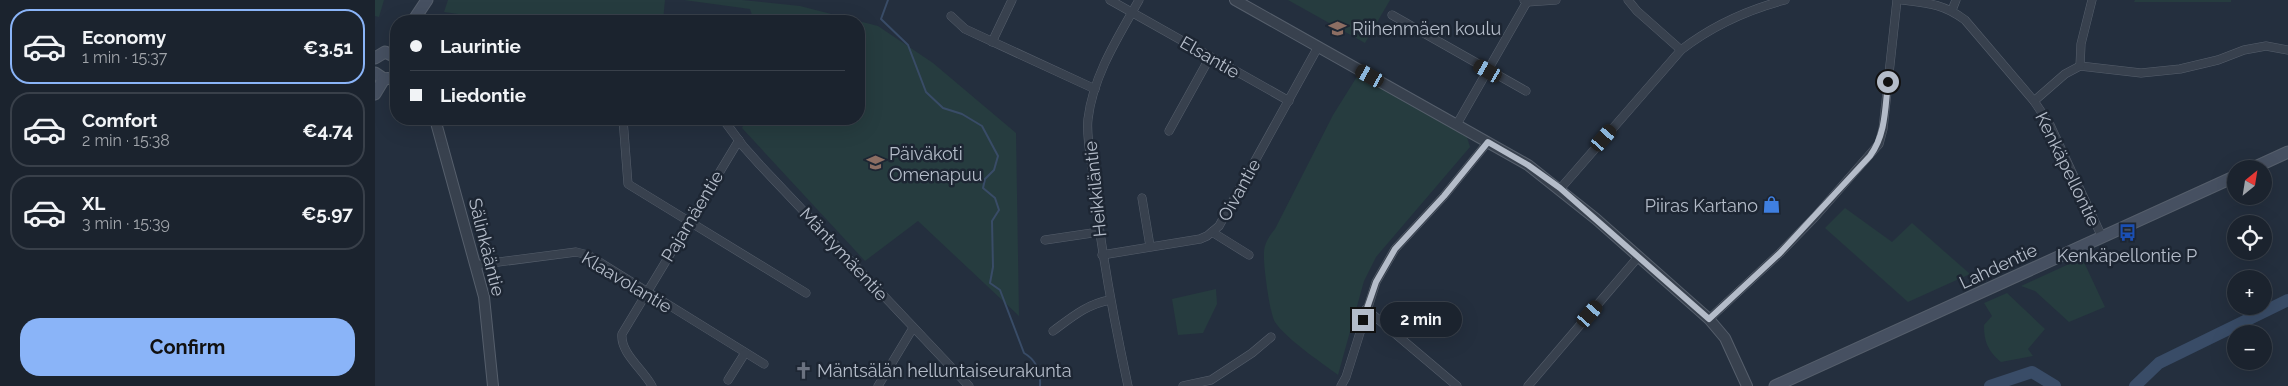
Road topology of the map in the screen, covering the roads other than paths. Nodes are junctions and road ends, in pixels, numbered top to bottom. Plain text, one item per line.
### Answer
1 (427, 0) edge
2 (1012, 0) edge
3 (1110, 0) edge
4 (1139, 0) edge
5 (1235, 0) edge
6 (1556, 0) edge
7 (1629, 0) edge
8 (1785, 0) edge
9 (1897, 0) edge
10 (1902, 0) edge
11 (1956, 0) edge
12 (2092, 0) edge
13 (1527, 1) edge
14 (1952, 10) junction
15 (1132, 12) junction
16 (417, 15) edge
17 (1392, 15) dead end
18 (951, 16) dead end
19 (992, 42) junction
20 (1318, 48) junction
21 (1681, 50) junction
22 (2288, 50) edge
23 (1210, 57) junction
24 (2080, 66) junction
25 (1488, 71) junction
26 (377, 76) edge
27 (390, 78) edge
28 (1095, 89) junction
29 (1526, 91) dead end
30 (375, 94) edge
31 (2034, 100) junction
32 (1289, 101) junction
33 (1457, 124) junction
34 (437, 125) edge
35 (623, 125) edge
36 (728, 125) edge
37 (1169, 131) dead end
38 (739, 140) junction
39 (1488, 142) junction
40 (2288, 152) edge
41 (2271, 160) edge
42 (2227, 180) edge
43 (1560, 188) junction
44 (1142, 198) dead end
45 (689, 221) junction
46 (1099, 232) junction
47 (1212, 232) junction
48 (2102, 237) junction
49 (1045, 240) dead end
50 (1150, 246) junction
51 (1102, 255) junction
52 (1249, 255) dead end
53 (1639, 256) junction
54 (476, 265) junction
55 (646, 293) junction
56 (806, 293) dead end
57 (1110, 300) junction
58 (1366, 309) junction
59 (1709, 319) junction
60 (913, 328) junction
61 (1053, 331) dead end
62 (1271, 337) dead end
63 (745, 353) junction
64 (764, 364) dead end
65 (728, 380) dead end
66 (493, 386) edge
67 (652, 386) edge
68 (878, 386) edge
69 (969, 386) edge
70 (1128, 386) edge
71 (1183, 386) edge
72 (1341, 386) edge
73 (1457, 386) edge
74 (1528, 386) edge
75 (1747, 386) edge
76 (1775, 386) edge

1 - 16 main road
2 - 19 street
3 - 15 street, Elsantie
4 - 15 street, Heikkiläntie
5 - 20 street
6 - 13 street
7 - 21 street
8 - 21 street
9 - 59 street
10 - 14 street
11 - 14 street
12 - 24 street
13 - 25 street
14 - 31 street, Kenkäpellontie
15 - 23 street, Elsantie
15 - 28 street, Heikkiläntie
17 - 25 street
18 - 19 street
19 - 28 street
20 - 32 street, Oivantie
20 - 33 street
21 - 43 street
22 - 24 street
23 - 32 street, Elsantie
23 - 37 street
24 - 31 street
25 - 29 street
25 - 33 street
26 - 27 main road
26 - 30 main road
28 - 46 street, Heikkiläntie
31 - 48 street, Kenkäpellontie
32 - 47 street, Oivantie
33 - 39 street
34 - 54 street, Sälinkääntie
35 - 45 street
36 - 38 street, Mäntymäentie
38 - 45 street, Pajamäentie
38 - 60 street, Mäntymäentie
39 - 43 street
39 - 58 street
40 - 41 main road
42 - 48 main road, Lahdentie
43 - 53 street
44 - 50 street
45 - 55 street, Pajamäentie
45 - 56 street
46 - 49 street
46 - 51 street, Heikkiläntie
47 - 50 street, Oivantie
47 - 52 street
48 - 76 main road, Lahdentie
50 - 51 street, Oivantie
51 - 57 street, Heikkiläntie
53 - 59 street
53 - 74 street
54 - 55 street, Klaavolantie
54 - 66 street, Sälinkääntie
55 - 63 street, Klaavolantie
55 - 67 street, Pajamäentie
57 - 61 street
57 - 70 street, Heikkiläntie
58 - 72 street
58 - 73 street
59 - 75 street
60 - 68 street
60 - 69 street, Mäntymäentie
62 - 71 street
63 - 64 street, Klaavolantie
63 - 65 street

